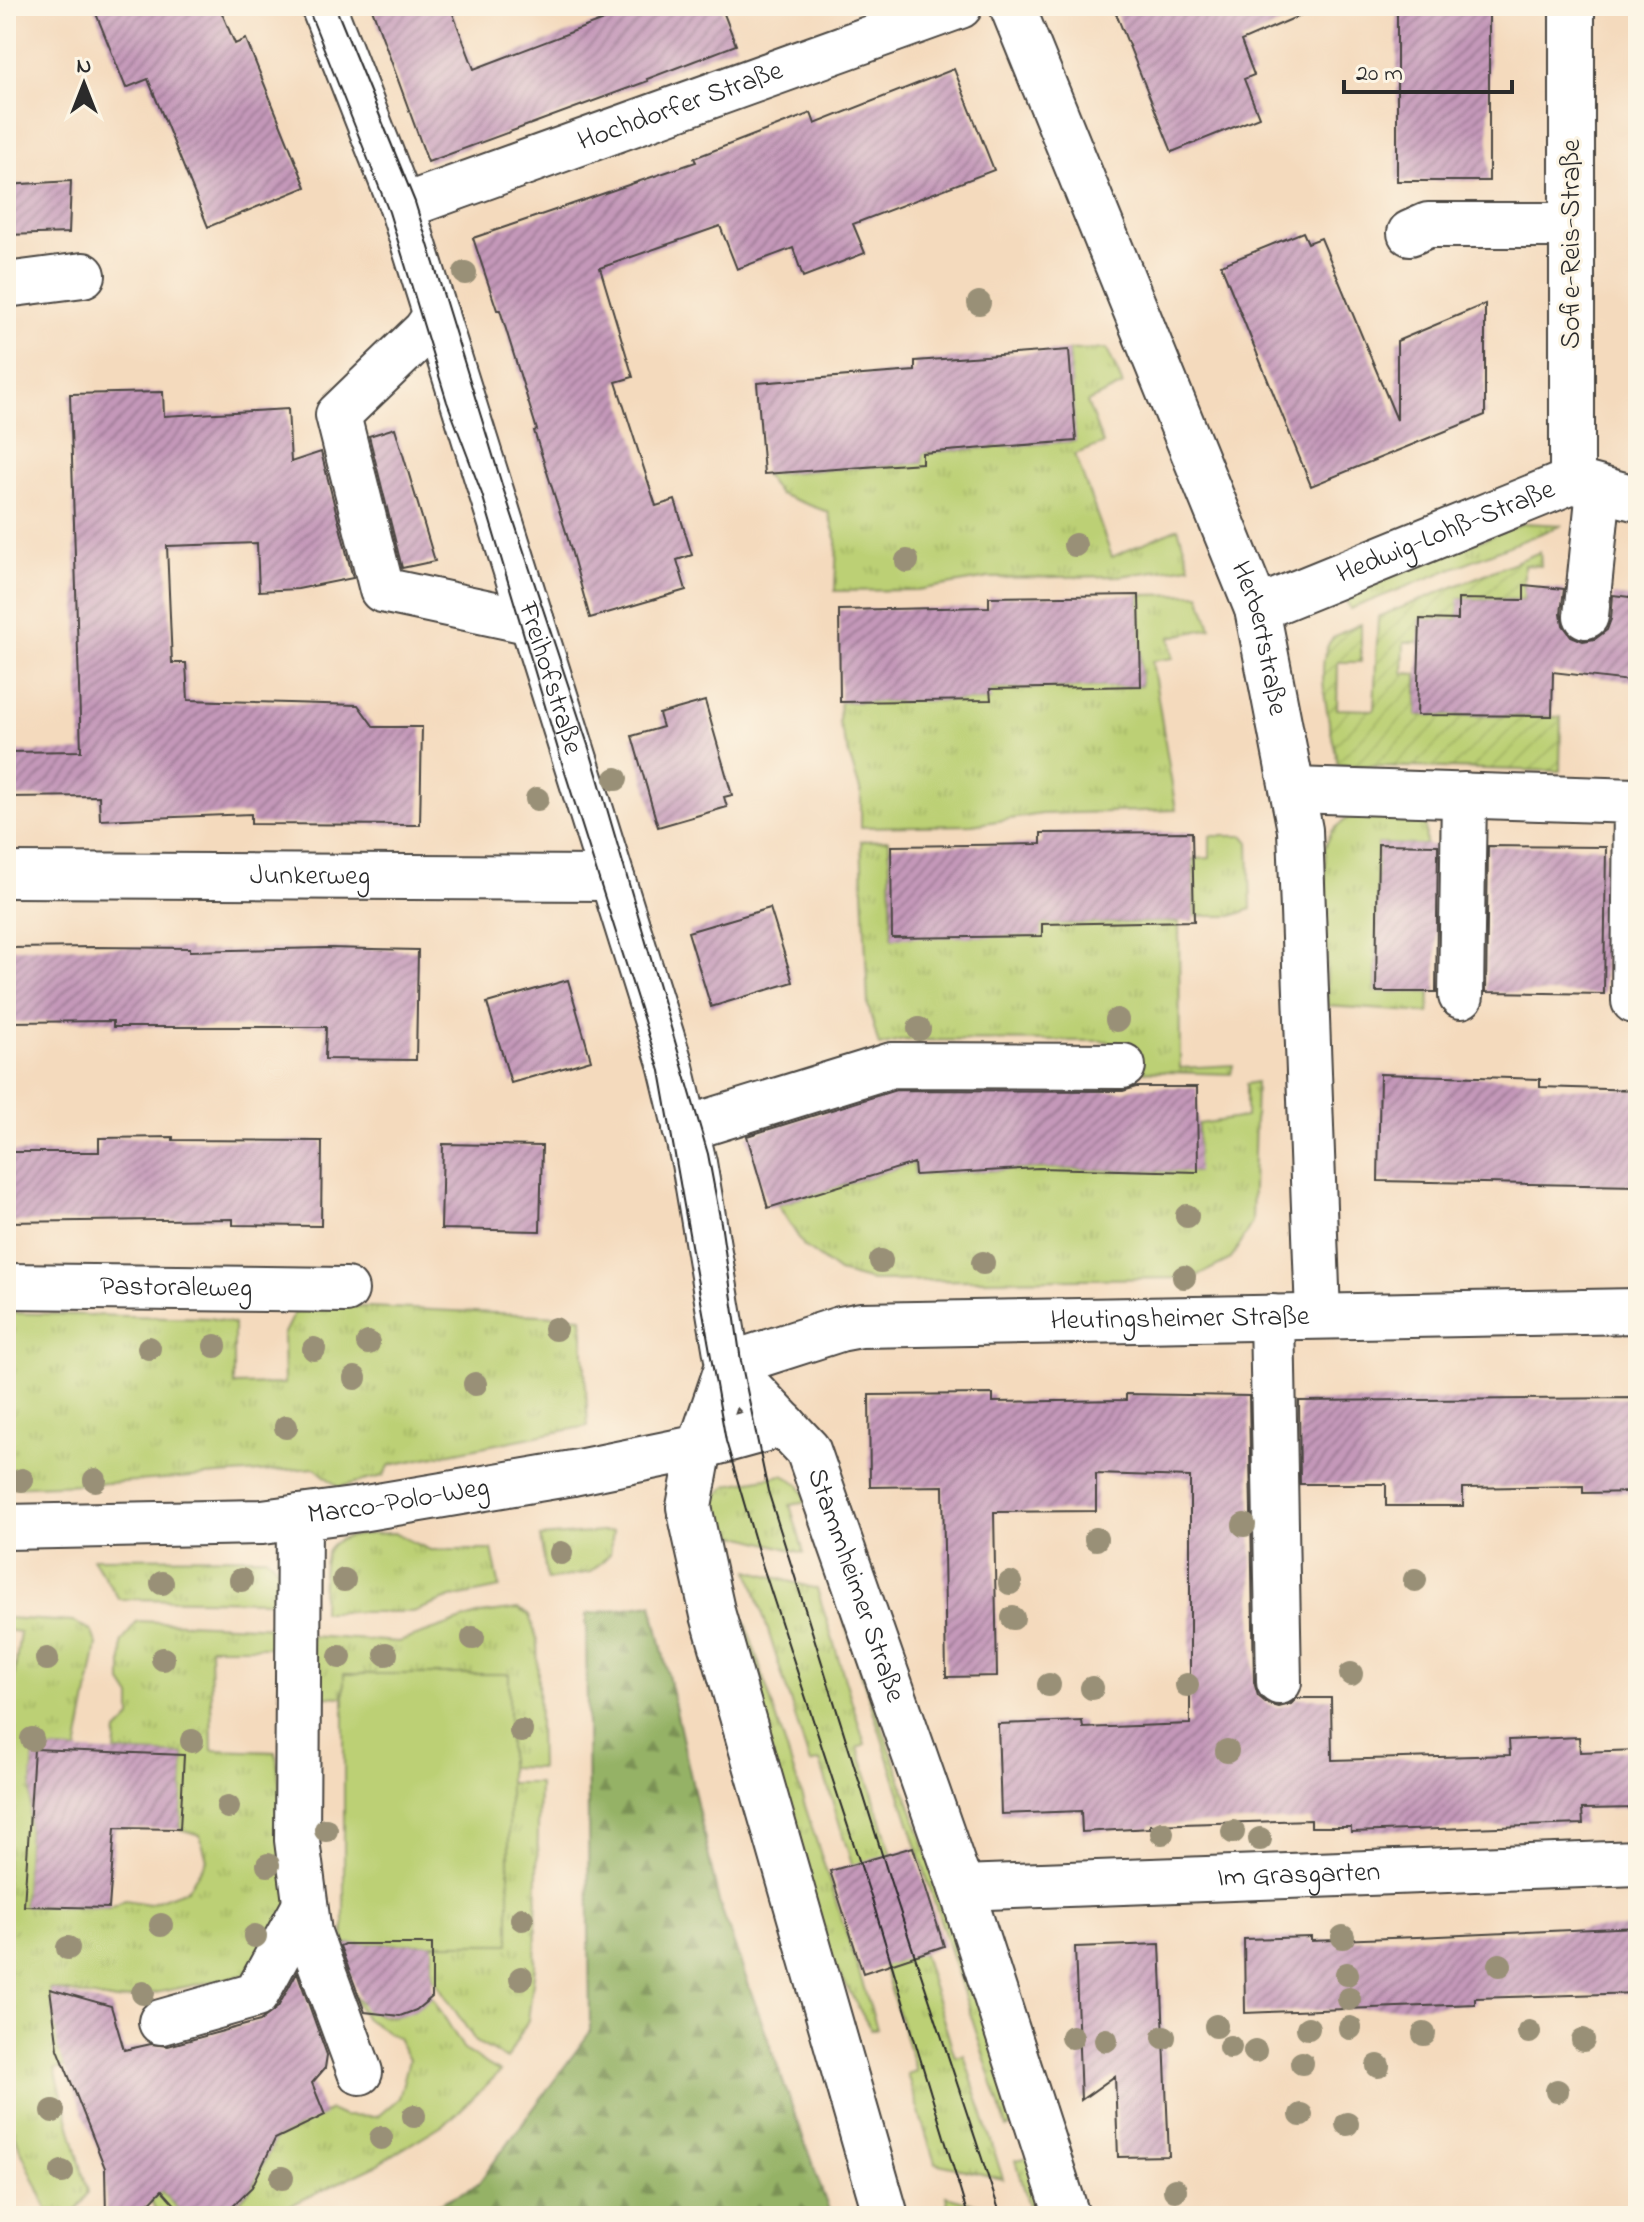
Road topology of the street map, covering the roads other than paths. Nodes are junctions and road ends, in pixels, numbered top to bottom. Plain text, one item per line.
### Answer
1 (323, 6) edge
2 (960, 6) edge
3 (1012, 6) edge
4 (1572, 6) edge
5 (402, 207) junction
6 (1572, 225) junction
7 (1410, 233) dead end
8 (83, 275) dead end
9 (6, 285) edge
10 (436, 315) junction
11 (1603, 490) edge
12 (1257, 609) junction
13 (1586, 616) dead end
14 (532, 622) junction
15 (1293, 790) junction
16 (1464, 795) junction
17 (6, 875) edge
18 (612, 878) junction
19 (1461, 996) dead end
20 (1634, 1001) dead end
21 (1123, 1066) dead end
22 (685, 1129) junction
23 (6, 1286) edge
24 (346, 1290) dead end
25 (1638, 1311) edge
26 (1318, 1315) junction
27 (1272, 1317) junction
28 (728, 1365) junction
29 (784, 1424) junction
30 (700, 1447) junction
31 (299, 1517) junction
32 (6, 1527) edge
33 (1279, 1682) dead end
34 (1638, 1863) edge
35 (961, 1888) junction
36 (305, 1905) junction
37 (161, 2022) dead end
38 (360, 2072) dead end
39 (886, 2216) edge
40 (1067, 2216) edge

1 - 5 street, Freihofstraße
2 - 5 street, Hochdorfer Straße
3 - 12 street, Herbertstraße
4 - 6 street, Sofie-Reis-Straße
5 - 10 street, Freihofstraße
6 - 7 street
6 - 11 street, Sofie-Reis-Straße
8 - 9 street
10 - 14 street, Freihofstraße
10 - 14 street
11 - 12 street, Hedwig-Lohß-Straße
11 - 13 street, Sofie-Reis-Straße
12 - 15 street, Herbertstraße
14 - 18 street, Freihofstraße
15 - 16 street
15 - 26 street, Herbertstraße
16 - 19 street
16 - 20 street
17 - 18 street, Junkerweg
18 - 22 street, Freihofstraße
21 - 22 street
22 - 28 street, Freihofstraße
23 - 24 street, Pastoraleweg
25 - 26 street, Heutingsheimer Straße
26 - 27 street, Heutingsheimer Straße
27 - 28 street, Heutingsheimer Straße
27 - 33 street
28 - 29 street, Stammheimer Straße
28 - 30 street
29 - 30 street, Marco-Polo-Weg
29 - 35 street, Stammheimer Straße
30 - 31 street, Marco-Polo-Weg
30 - 39 street
31 - 32 street, Marco-Polo-Weg
31 - 36 street
34 - 35 street, Im Grasgarten
35 - 40 street, Stammheimer Straße
36 - 37 street
36 - 38 street

